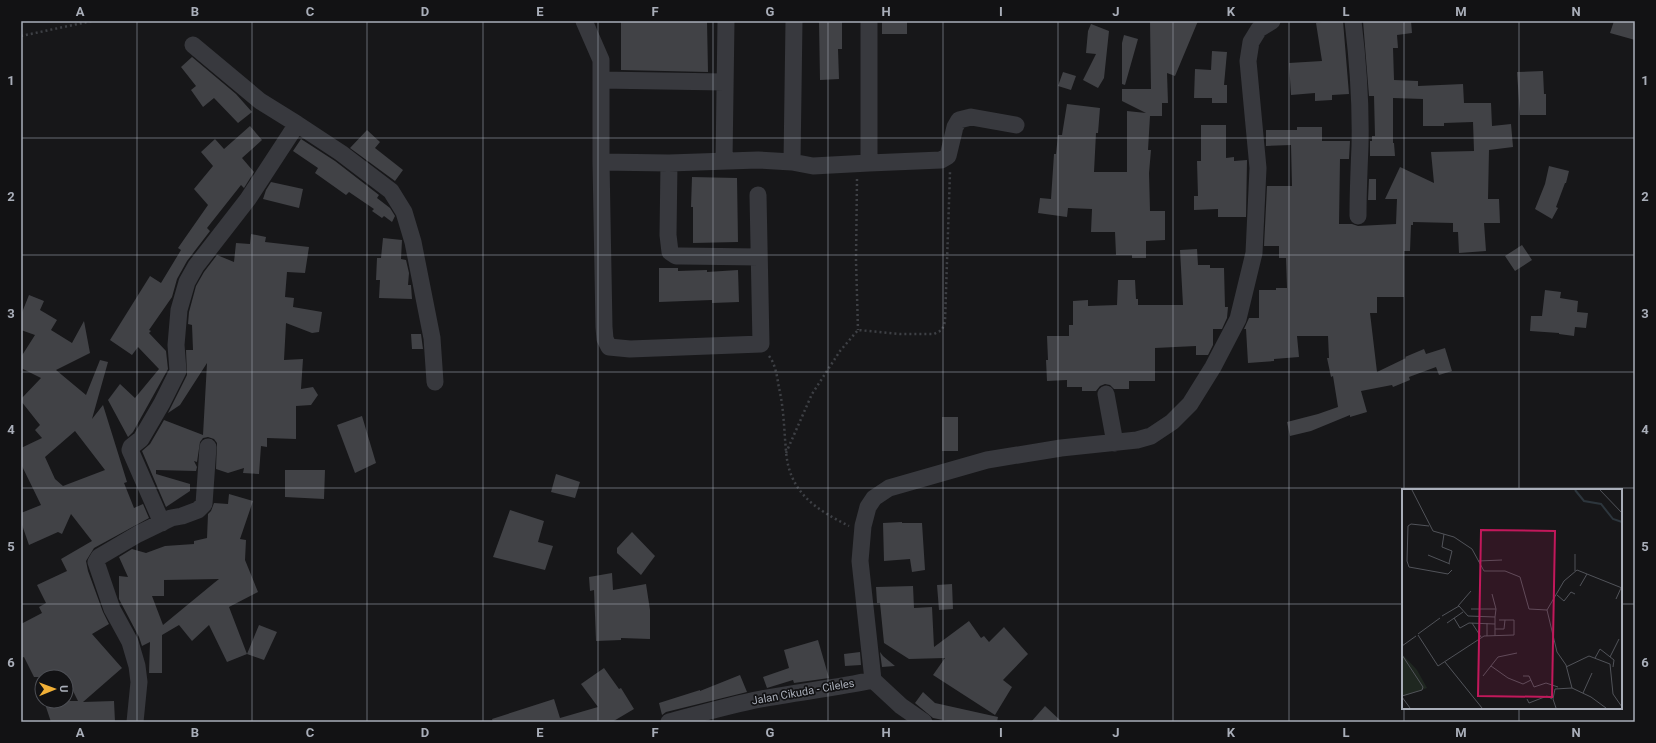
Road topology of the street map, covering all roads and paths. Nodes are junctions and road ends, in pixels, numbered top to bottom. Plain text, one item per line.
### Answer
1 (92, 21) edge
2 (585, 21) edge
3 (726, 21) edge
4 (794, 21) edge
5 (868, 21) edge
6 (1272, 21) edge
7 (1353, 21) edge
8 (21, 36) edge
9 (193, 45) dead end
10 (601, 80) junction
11 (724, 82) junction
12 (297, 124) junction
13 (1016, 125) dead end
14 (948, 156) junction
15 (724, 161) junction
16 (601, 162) junction
17 (792, 162) junction
18 (669, 163) junction
19 (863, 164) junction
20 (758, 195) dead end
21 (1358, 216) dead end
22 (759, 257) junction
23 (858, 330) junction
24 (761, 344) junction
25 (435, 382) dead end
26 (1106, 394) dead end
27 (1115, 443) junction
28 (208, 447) dead end
29 (786, 453) junction
30 (162, 523) junction
31 (862, 532) junction
32 (873, 680) junction
33 (135, 722) edge
34 (668, 722) edge
35 (924, 722) edge

1 - 8 path
2 - 10 street
3 - 11 street
4 - 17 street
5 - 19 street
6 - 27 street
7 - 21 street
9 - 12 street
10 - 11 street
10 - 16 street
11 - 15 street
12 - 25 street
12 - 30 street
13 - 14 street
14 - 19 street
14 - 23 path
15 - 17 street
15 - 18 street
16 - 18 street
16 - 24 street
17 - 19 street
18 - 22 street
19 - 23 path
20 - 22 street
22 - 24 street
23 - 29 path
24 - 29 path
26 - 27 street
27 - 31 street
28 - 30 street
29 - 31 path
30 - 33 street
31 - 32 street
32 - 34 street, Jalan Cikuda - Cileles
32 - 35 street

